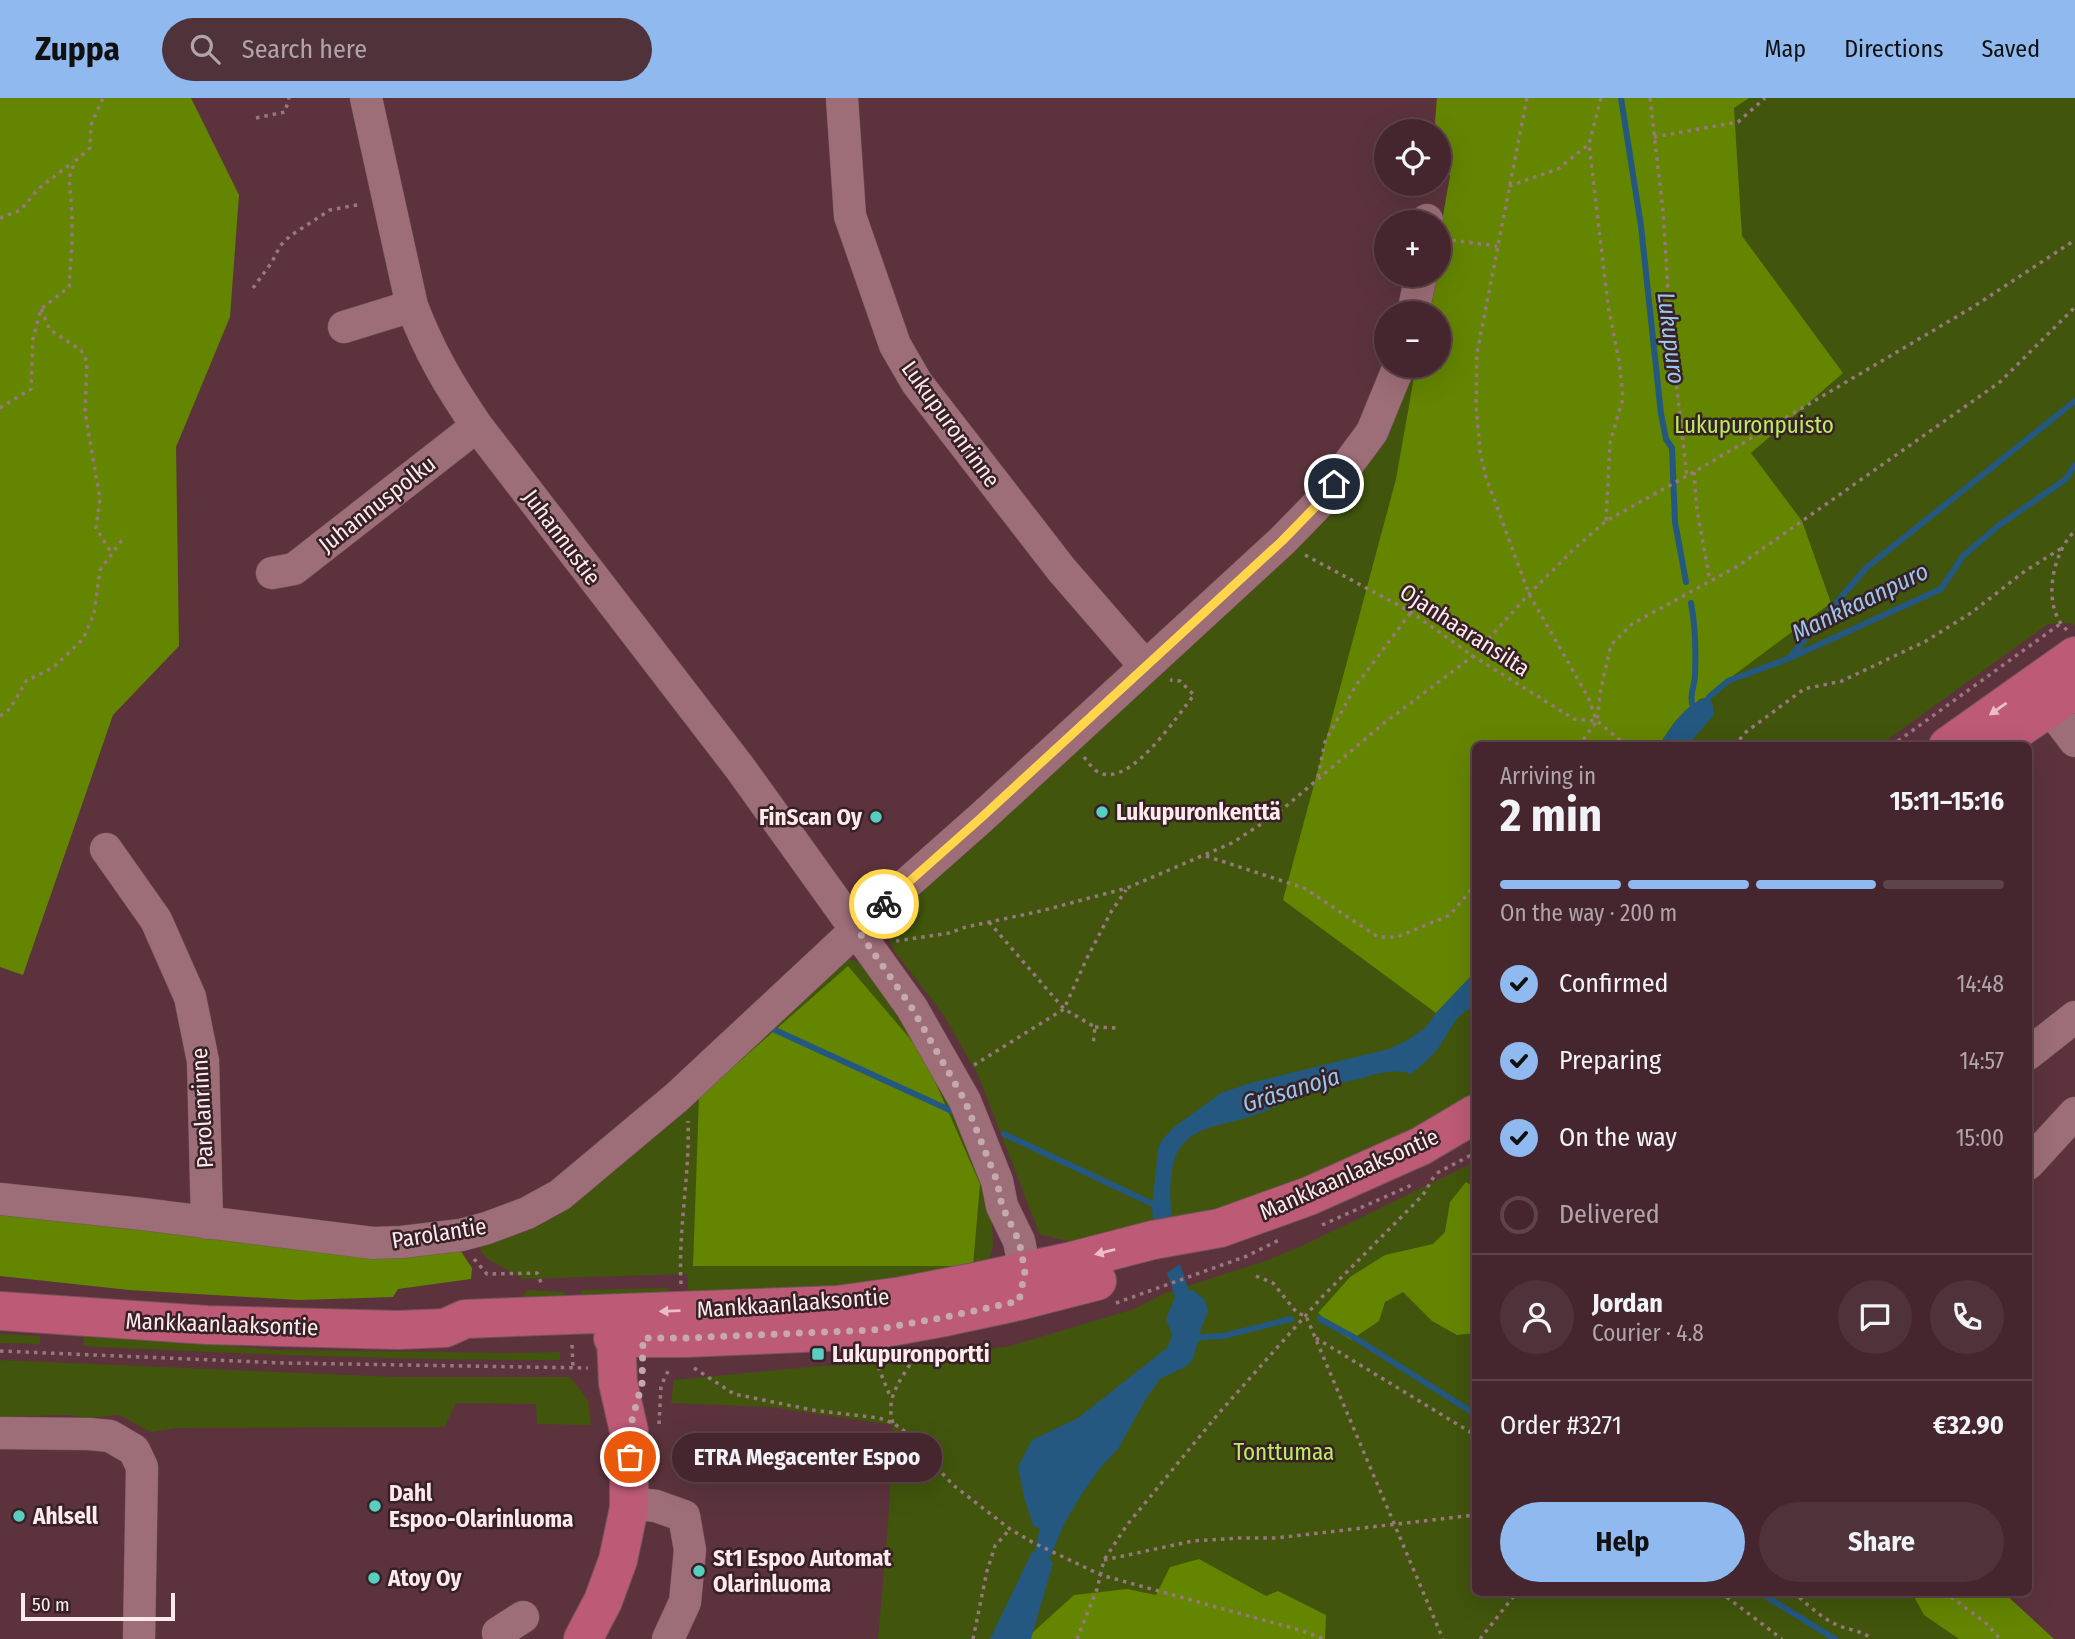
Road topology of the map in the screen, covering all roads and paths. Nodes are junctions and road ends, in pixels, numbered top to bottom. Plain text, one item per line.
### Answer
1 (103, 98) edge
2 (289, 98) edge
3 (366, 98) edge
4 (842, 98) edge
5 (1527, 98) edge
6 (1601, 98) edge
7 (1650, 98) edge
8 (1765, 98) edge
9 (256, 118) dead end
10 (1654, 137) junction
11 (1589, 144) junction
12 (75, 161) junction
13 (1509, 186) junction
14 (388, 199) junction
15 (0, 218) edge
16 (1451, 233) edge
17 (2075, 240) edge
18 (1497, 246) junction
19 (253, 288) dead end
20 (412, 306) junction
21 (2075, 307) edge
22 (41, 309) junction
23 (344, 327) dead end
24 (1394, 378) edge
25 (0, 408) edge
26 (477, 426) junction
27 (1694, 472) junction
28 (1687, 477) junction
29 (1606, 521) junction
30 (2075, 531) edge
31 (125, 536) dead end
32 (1282, 541) junction
33 (2062, 548) junction
34 (112, 554) junction
35 (272, 573) dead end
36 (1710, 581) junction
37 (1529, 594) junction
38 (1411, 612) junction
39 (1473, 656) junction
40 (1147, 664) junction
41 (2066, 685) edge
42 (0, 716) edge
43 (1597, 721) junction
44 (1068, 737) junction
45 (2075, 741) edge
46 (1581, 742) edge
47 (1622, 742) edge
48 (1737, 742) edge
49 (1897, 742) edge
50 (1956, 742) edge
51 (1998, 742) edge
52 (1317, 779) junction
53 (106, 849) dead end
54 (1204, 855) junction
55 (1127, 888) junction
56 (1472, 889) edge
57 (989, 922) junction
58 (871, 936) junction
59 (1064, 1009) junction
60 (2075, 1017) edge
61 (1095, 1027) junction
62 (1117, 1028) dead end
63 (1093, 1045) dead end
64 (2032, 1051) edge
65 (968, 1068) dead end
66 (677, 1097) junction
67 (2075, 1113) edge
68 (1472, 1116) edge
69 (1472, 1155) edge
70 (2032, 1160) edge
71 (0, 1199) edge
72 (207, 1223) junction
73 (469, 1252) dead end
74 (1256, 1276) dead end
75 (681, 1282) dead end
76 (1016, 1283) junction
77 (543, 1287) dead end
78 (0, 1311) edge
79 (1306, 1317) junction
80 (629, 1330) junction
81 (1314, 1336) junction
82 (0, 1351) edge
83 (917, 1353) dead end
84 (875, 1359) dead end
85 (685, 1362) dead end
86 (587, 1368) dead end
87 (890, 1397) junction
88 (893, 1423) junction
89 (0, 1433) edge
90 (1472, 1433) edge
91 (630, 1503) junction
92 (1472, 1515) edge
93 (1395, 1524) junction
94 (1010, 1529) junction
95 (1104, 1560) junction
96 (1101, 1575) junction
97 (1514, 1596) edge
98 (1725, 1596) edge
99 (1798, 1596) edge
100 (1949, 1596) edge
101 (139, 1639) edge
102 (583, 1639) edge
103 (668, 1639) edge
104 (973, 1639) edge
105 (1077, 1639) edge
106 (1324, 1639) edge
107 (1443, 1639) edge
108 (1480, 1639) edge
109 (1782, 1639) edge
110 (1872, 1639) edge
111 (2000, 1639) edge

1 - 12 path
2 - 9 path
3 - 14 street, Juhannustie
4 - 40 street, Lukupuronrinne
5 - 13 path
6 - 11 path
7 - 10 path
8 - 10 path
10 - 28 path
11 - 13 path
11 - 29 path
12 - 15 path
12 - 22 path
13 - 18 path
14 - 19 path
14 - 20 street, Juhannustie
16 - 18 path
17 - 27 path
18 - 37 path
20 - 23 street
20 - 26 street, Juhannustie
21 - 36 path
22 - 25 path
22 - 34 path
24 - 32 street, Parolantie
26 - 35 street, Juhannuspolku
26 - 58 street, Juhannustie
27 - 28 path
27 - 36 path
28 - 29 path
29 - 37 path
30 - 33 path
31 - 34 path
32 - 38 path, Ojanhaaransilta
32 - 40 street, Parolantie
33 - 48 path
33 - 49 path
34 - 42 path
36 - 43 path
37 - 39 path
37 - 43 path
38 - 39 path, Ojanhaaransilta
38 - 52 path
39 - 43 path, Ojanhaaransilta
39 - 52 path
40 - 44 street, Parolantie
40 - 44 path
41 - 45 street
41 -> 50 main road
41 - 51 main road
43 - 46 path
43 - 47 path, Ojanhaaransilta
44 - 58 street, Parolantie
52 - 54 path
53 - 72 street, Parolanrinne
54 - 55 path
54 - 56 path
55 - 57 path
55 - 59 path
57 - 58 path
57 - 59 path
58 - 66 street, Parolantie
58 - 76 street
59 - 61 path
59 - 65 path
60 - 64 street
61 - 62 path
61 - 63 path
66 - 72 street, Parolantie
66 - 75 path
67 - 70 street
68 - 76 main road, Mankkaanlaaksontie
69 - 79 path
71 - 72 street, Parolantie
73 - 77 path
74 - 79 path
76 - 80 main road, Mankkaanlaaksontie
78 - 80 main road, Mankkaanlaaksontie
79 - 81 path
79 - 95 path
80 - 91 main road
81 - 90 path
81 - 93 path
82 - 86 path
83 - 87 path
84 - 87 path
85 - 88 path
87 - 88 path
88 - 94 path
89 - 101 street
91 - 102 main road
91 - 103 street
92 - 93 path
93 - 95 path
93 - 107 path
94 - 96 path
94 - 104 path
95 - 96 path
96 - 105 path
96 - 106 path
97 - 108 path
98 - 109 path
99 - 110 path
100 - 111 path

